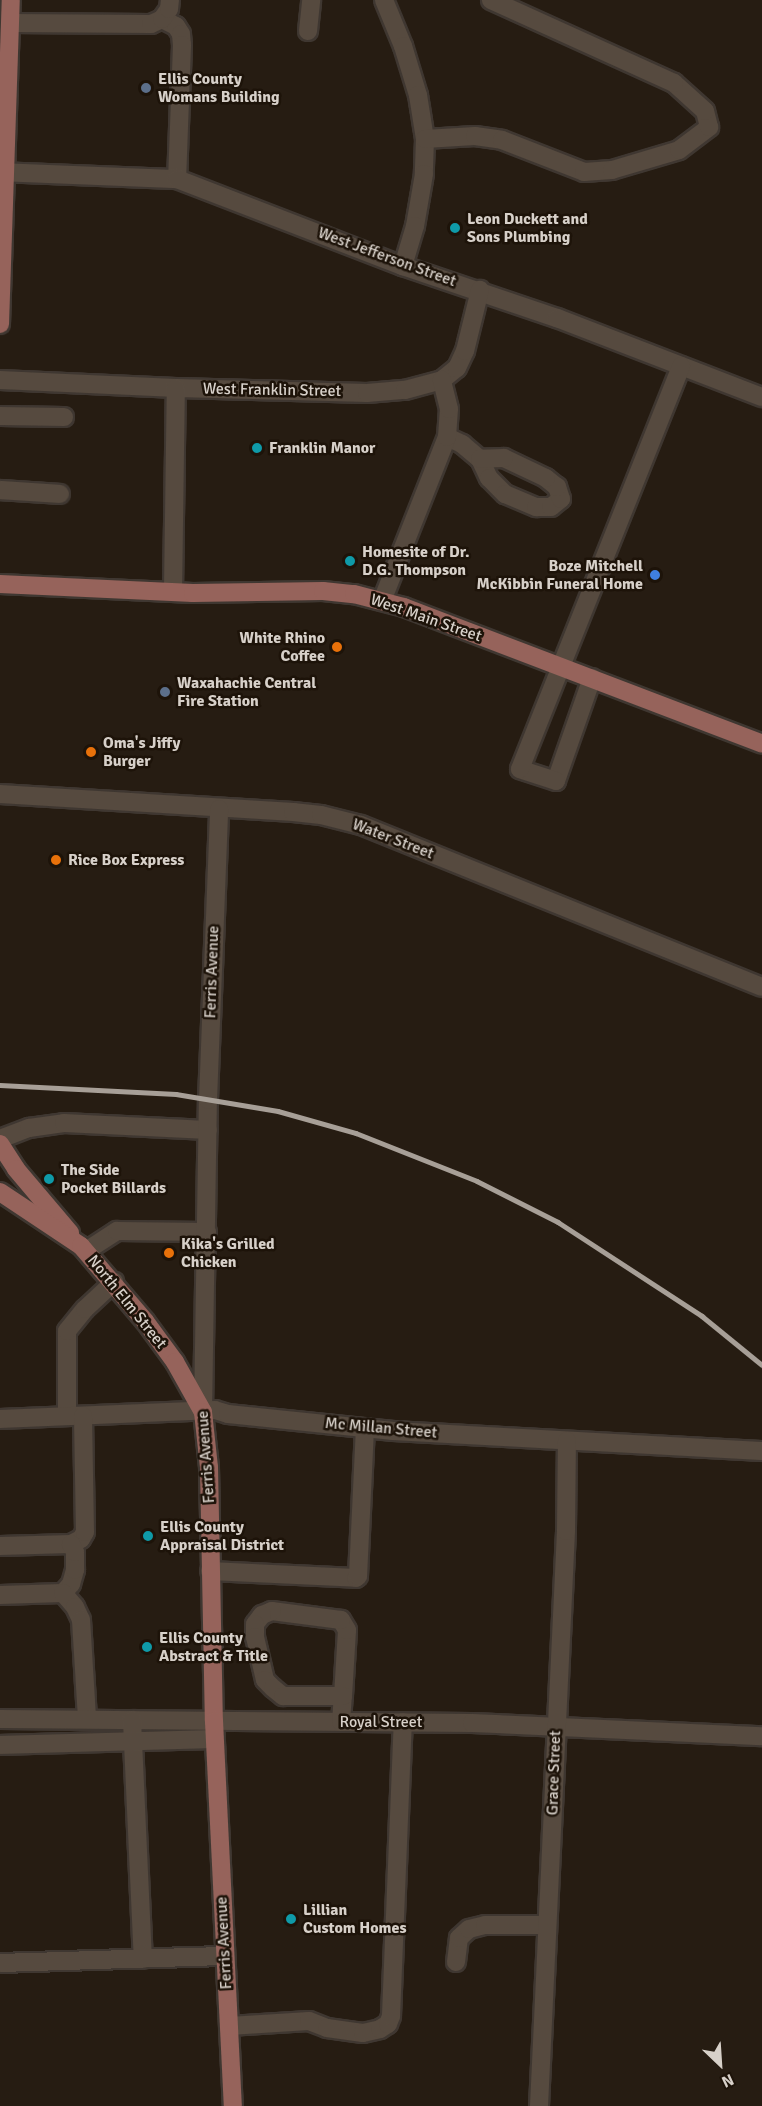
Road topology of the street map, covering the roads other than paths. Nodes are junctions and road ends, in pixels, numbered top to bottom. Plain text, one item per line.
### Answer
1 (11, 0) edge
2 (170, 0) edge
3 (311, 0) edge
4 (384, 0) edge
5 (491, 0) edge
6 (162, 19) junction
7 (10, 23) junction
8 (308, 31) dead end
9 (4, 78) edge
10 (425, 139) junction
11 (3, 172) edge
12 (177, 179) junction
13 (403, 266) junction
14 (480, 290) junction
15 (0, 324) edge
16 (681, 366) junction
17 (0, 380) edge
18 (442, 380) junction
19 (176, 388) junction
20 (762, 398) edge
21 (0, 416) edge
22 (64, 417) dead end
23 (447, 437) junction
24 (480, 459) dead end
25 (0, 490) edge
26 (60, 494) dead end
27 (0, 584) edge
28 (173, 592) junction
29 (382, 601) junction
30 (560, 665) junction
31 (592, 678) junction
32 (762, 744) edge
33 (0, 794) edge
34 (219, 808) junction
35 (762, 987) edge
36 (208, 1130) junction
37 (0, 1139) edge
38 (0, 1144) edge
39 (0, 1192) edge
40 (207, 1232) junction
41 (84, 1248) junction
42 (114, 1282) junction
43 (203, 1412) junction
44 (75, 1416) junction
45 (0, 1419) edge
46 (365, 1428) junction
47 (567, 1441) junction
48 (762, 1451) edge
49 (71, 1544) junction
50 (0, 1546) edge
51 (210, 1571) junction
52 (63, 1593) junction
53 (0, 1595) edge
54 (283, 1696) junction
55 (343, 1696) junction
56 (0, 1719) edge
57 (87, 1719) junction
58 (132, 1720) junction
59 (284, 1722) junction
60 (341, 1722) junction
61 (403, 1722) junction
62 (556, 1726) junction
63 (214, 1730) junction
64 (762, 1736) edge
65 (133, 1741) junction
66 (0, 1745) edge
67 (547, 1925) junction
68 (225, 1956) junction
69 (143, 1959) junction
70 (456, 1962) dead end
71 (0, 1963) edge
72 (229, 2026) junction
73 (232, 2106) edge
74 (539, 2106) edge

1 - 7 main road
2 - 6 street
3 - 8 street
4 - 10 street
5 - 10 street
6 - 7 street
6 - 12 street
7 - 9 main road
9 - 11 main road
10 - 13 street
11 - 12 street, West Jefferson Street
11 - 15 main road
12 - 13 street, West Jefferson Street
13 - 14 street, West Jefferson Street
14 - 16 street, West Jefferson Street
14 - 18 street
16 - 20 street, West Jefferson Street
16 - 30 street
17 - 19 street, West Franklin Street
18 - 19 street, West Franklin Street
18 - 23 street
19 - 28 street
21 - 22 street
23 - 24 street
23 - 29 street
25 - 26 street
27 - 28 main road, West Main Street
28 - 29 main road, West Main Street
29 - 30 main road, West Main Street
30 - 31 main road, West Main Street
30 - 31 street
31 - 32 main road, West Main Street
33 - 34 street, Water Street
34 - 35 street, Water Street
34 - 36 street, Ferris Avenue
36 - 37 street
36 - 40 street, Ferris Avenue
38 - 41 main road
39 - 41 main road, North Elm Street
40 - 41 street
40 - 43 street, Ferris Avenue
41 - 42 main road, North Elm Street
42 - 43 main road, North Elm Street
42 - 44 street
43 - 44 street, Mc Millan Street
43 - 46 street, Mc Millan Street
43 - 51 main road, Ferris Avenue
44 - 45 street, Mc Millan Street
44 - 49 street
46 - 47 street, Mc Millan Street
46 - 51 street
47 - 48 street, Mc Millan Street
47 - 62 street, Grace Street
49 - 50 street
49 - 52 street
51 - 63 main road, Ferris Avenue
52 - 53 street
52 - 57 street
54 - 55 street
54 - 55 street
54 - 59 street
55 - 60 street
56 - 57 street, Royal Street
57 - 58 street, Royal Street
58 - 63 street, Royal Street
58 - 65 street
59 - 60 street, Royal Street
59 - 63 street, Royal Street
60 - 61 street, Royal Street
61 - 62 street, Royal Street
61 - 72 street
62 - 64 street, Royal Street
62 - 67 street, Grace Street
63 - 65 street
63 - 68 main road, Ferris Avenue
65 - 66 street
65 - 69 street
67 - 70 street
67 - 74 street, Grace Street
68 - 69 street
68 - 72 main road, Ferris Avenue
69 - 71 street
72 - 73 main road, Ferris Avenue

